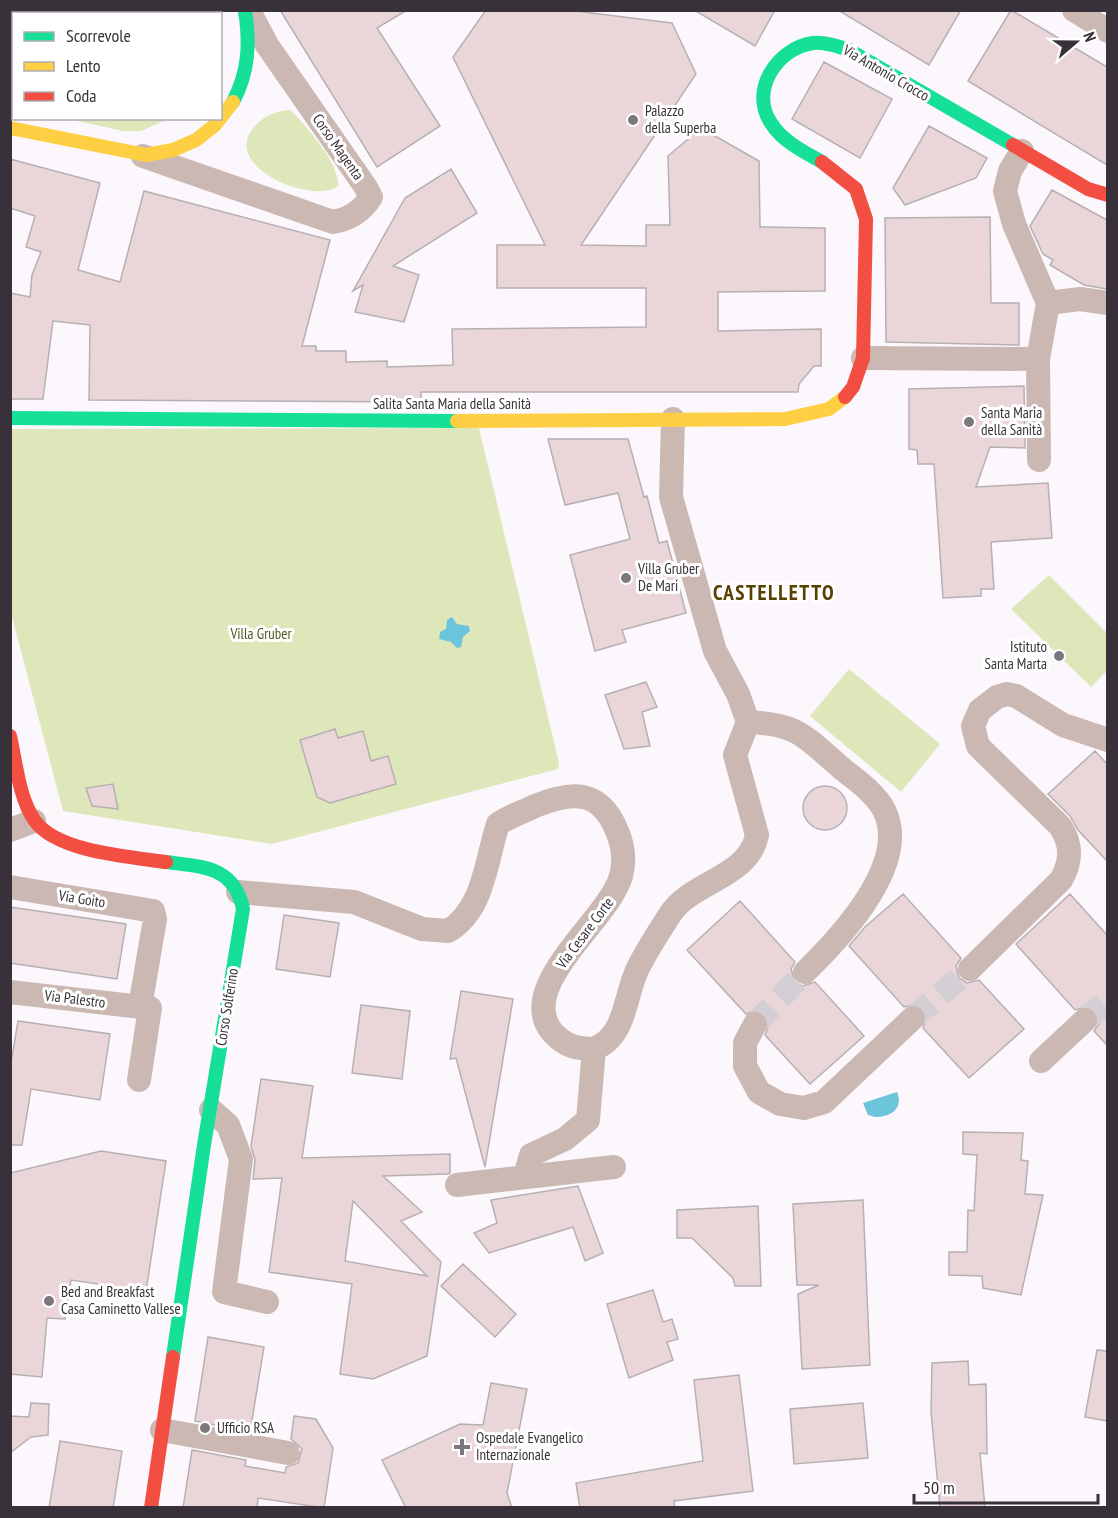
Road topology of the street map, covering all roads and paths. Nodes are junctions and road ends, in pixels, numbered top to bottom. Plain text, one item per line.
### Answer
1 (246, 10) edge
2 (1074, 10) edge
3 (1107, 31) edge
4 (222, 120) edge
5 (222, 120) edge
6 (10, 128) edge
7 (1022, 151) junction
8 (143, 156) junction
9 (1107, 195) edge
10 (1048, 303) junction
11 (1107, 303) edge
12 (863, 358) junction
13 (1038, 359) junction
14 (10, 418) edge
15 (673, 419) junction
16 (1039, 460) dead end
17 (748, 722) junction
18 (10, 736) edge
19 (1107, 740) edge
20 (34, 821) junction
21 (10, 830) edge
22 (10, 887) edge
23 (238, 891) junction
24 (970, 969) tunnel mouth
25 (805, 972) tunnel mouth
26 (10, 992) edge
27 (140, 1007) junction
28 (913, 1018) tunnel mouth
29 (1085, 1020) tunnel mouth
30 (755, 1024) tunnel mouth
31 (594, 1049) junction
32 (1041, 1060) dead end
33 (139, 1080) dead end
34 (211, 1110) junction
35 (614, 1167) dead end
36 (525, 1176) junction
37 (457, 1185) dead end
38 (267, 1302) dead end
39 (162, 1430) junction
40 (288, 1453) dead end
41 (151, 1508) edge

1 - 5 street, Corso Magenta
1 - 8 street, Corso Magenta
2 - 3 street
4 - 8 street, Corso Magenta
6 - 8 street, Corso Magenta
7 - 9 street, Via Antonio Crocco
7 - 10 street
7 - 12 street, Via Antonio Crocco
10 - 11 street
10 - 13 street
12 - 13 street
12 - 15 street, Salita Santa Maria della Sanità
13 - 16 street
14 - 15 street, Salita Santa Maria della Sanità
15 - 17 street
17 - 25 street
17 - 31 street
18 - 20 street
19 - 24 street
20 - 21 street
20 - 23 street
22 - 27 street, Via Goito
23 - 31 street, Via Cesare Corte
23 - 34 street, Corso Solferino
26 - 27 street, Via Palestro
27 - 33 street
28 - 30 street
29 - 32 street
31 - 36 street
34 - 38 street
34 - 39 street, Corso Solferino
35 - 36 street
36 - 37 street
39 - 40 street
39 - 41 street, Corso Solferino

